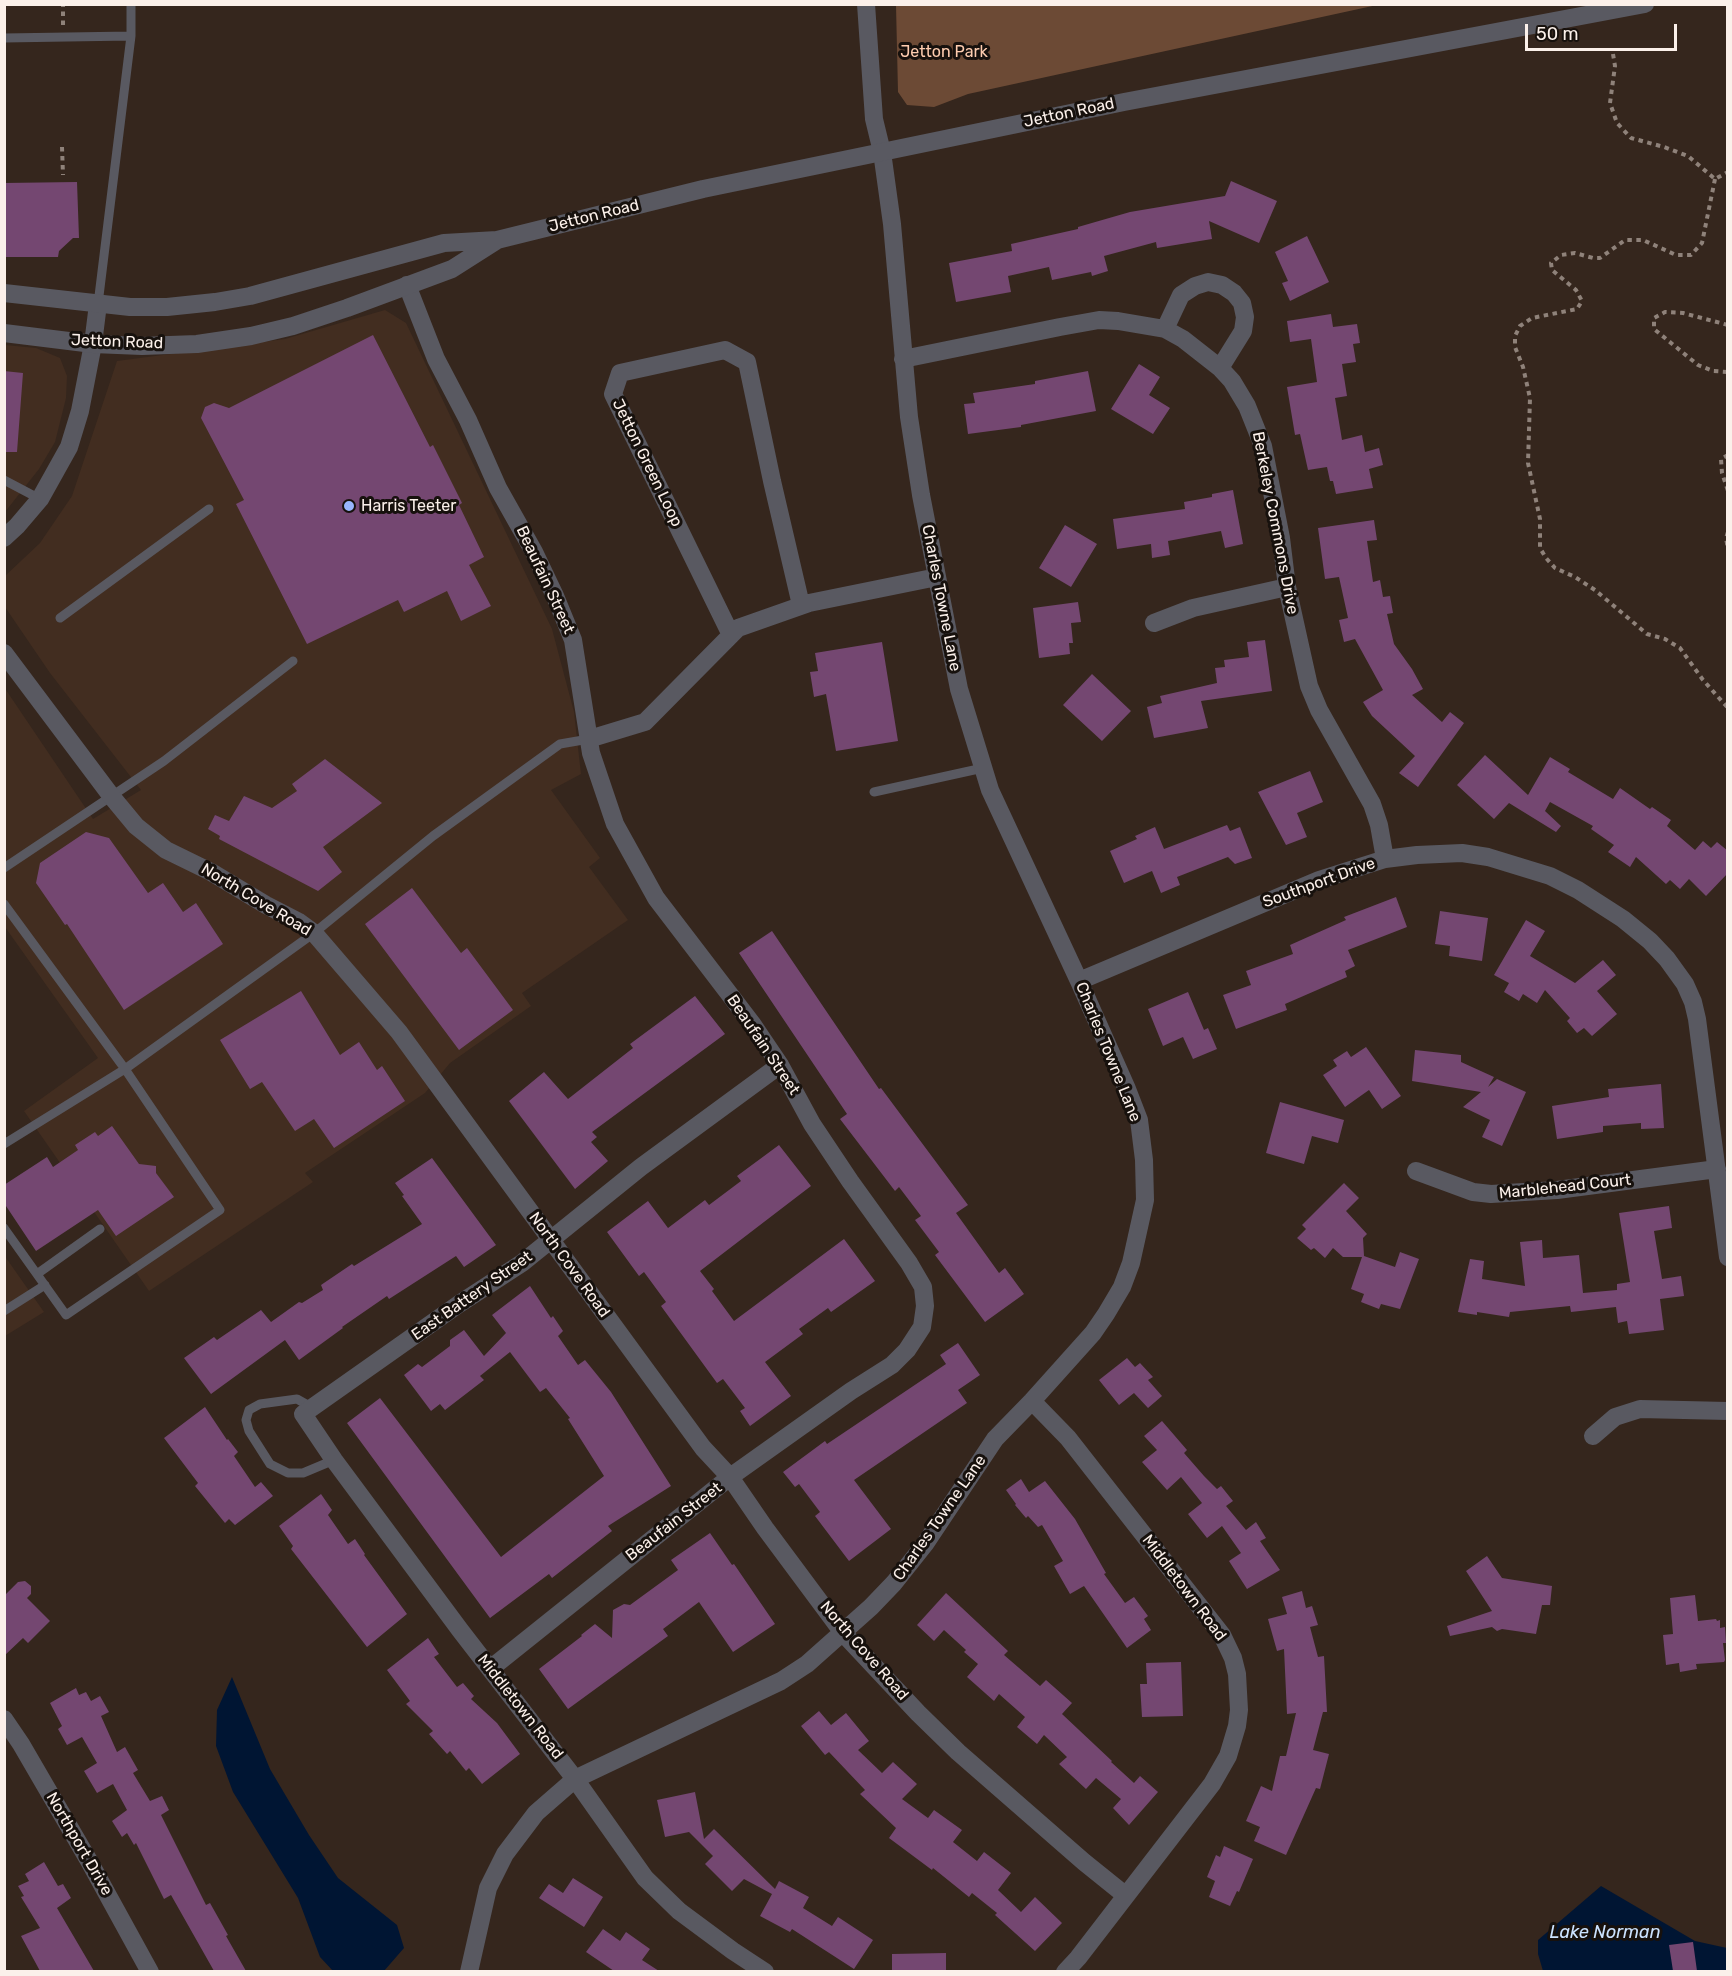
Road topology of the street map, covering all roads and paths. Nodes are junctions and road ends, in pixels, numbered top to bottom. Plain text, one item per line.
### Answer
1 (131, 4) edge
2 (866, 4) edge
3 (1645, 4) edge
4 (1610, 8) edge
5 (1576, 11) edge
6 (131, 36) junction
7 (4, 38) edge
8 (1613, 54) dead end
9 (62, 147) dead end
10 (882, 152) junction
11 (1728, 172) edge
12 (63, 175) dead end
13 (1715, 179) junction
14 (497, 240) junction
15 (407, 285) junction
16 (4, 293) edge
17 (98, 304) junction
18 (1728, 325) edge
19 (1165, 329) junction
20 (4, 333) edge
21 (93, 344) junction
22 (903, 359) junction
23 (1220, 368) junction
24 (1728, 372) edge
25 (1728, 455) edge
26 (4, 480) edge
27 (1728, 491) edge
28 (40, 499) junction
29 (210, 509) dead end
30 (1728, 532) edge
31 (4, 538) edge
32 (1728, 549) edge
33 (937, 577) junction
34 (1287, 587) junction
35 (801, 605) junction
36 (60, 618) dead end
37 (1154, 623) dead end
38 (731, 635) junction
39 (4, 653) edge
40 (293, 661) dead end
41 (1728, 708) edge
42 (589, 739) junction
43 (983, 768) junction
44 (874, 792) dead end
45 (111, 797) junction
46 (1385, 859) junction
47 (4, 868) edge
48 (4, 904) edge
49 (314, 933) junction
50 (1079, 981) junction
51 (780, 1065) junction
52 (125, 1069) junction
53 (4, 1144) edge
54 (1717, 1169) junction
55 (1416, 1172) dead end
56 (4, 1228) edge
57 (100, 1229) dead end
58 (552, 1240) junction
59 (1728, 1257) edge
60 (37, 1274) junction
61 (45, 1285) junction
62 (4, 1311) edge
63 (1032, 1401) junction
64 (1728, 1410) edge
65 (308, 1411) junction
66 (1593, 1436) dead end
67 (334, 1460) junction
68 (730, 1477) junction
69 (843, 1633) junction
70 (490, 1669) junction
71 (4, 1719) edge
72 (574, 1779) junction
73 (1125, 1895) junction
74 (150, 1971) edge
75 (469, 1971) edge
76 (765, 1971) edge
77 (1065, 1971) edge

1 - 6 lane
2 - 10 street, Charles Towne Lane
3 - 4 street, Jetton Road
4 - 5 street, Jetton Road
5 - 10 street, Jetton Road
6 - 7 lane
6 - 17 lane
8 - 13 path
9 - 12 path
10 - 14 street, Jetton Road
10 - 22 street, Charles Towne Lane
11 - 13 path
13 - 41 path
14 - 15 street, Jetton Road
14 - 17 street, Jetton Road
15 - 21 street, Jetton Road
15 - 42 street, Beaufain Street
16 - 17 street, Jetton Road
17 - 21 street
18 - 24 path
19 - 22 street, Berkeley Commons Drive
19 - 23 street, Berkeley Commons Drive
19 - 23 street
20 - 21 street, Jetton Road
21 - 28 street
22 - 33 street, Charles Towne Lane
23 - 34 street, Berkeley Commons Drive
25 - 27 path
26 - 28 lane
28 - 31 street
29 - 36 lane
30 - 32 path
33 - 35 street
33 - 43 street, Charles Towne Lane
34 - 37 street
34 - 46 street, Berkeley Commons Drive
35 - 38 street
35 - 38 street, Jetton Green Loop
38 - 42 street
39 - 45 street, North Cove Road
40 - 45 lane
42 - 49 lane
42 - 51 street, Beaufain Street
43 - 44 lane
43 - 50 street, Charles Towne Lane
45 - 47 lane
45 - 49 street, North Cove Road
46 - 50 street, Southport Drive
46 - 54 street, Southport Drive
48 - 52 lane
49 - 52 lane
49 - 58 street, North Cove Road
50 - 63 street, Charles Towne Lane
51 - 58 street, East Battery Street
51 - 68 street, Beaufain Street
52 - 53 lane
52 - 61 lane
54 - 55 street, Marblehead Court
54 - 59 street, Southport Drive
56 - 60 lane
57 - 60 lane
58 - 65 street, East Battery Street
58 - 68 street, North Cove Road
60 - 61 lane
61 - 62 lane
63 - 69 street, Charles Towne Lane
63 - 73 street, Middletown Road
64 - 66 street
65 - 67 street, Middletown Road
65 - 67 lane
67 - 70 street, Middletown Road
68 - 69 street, North Cove Road
68 - 70 street, Beaufain Street
69 - 72 street, Charles Towne Lane
69 - 73 street, North Cove Road
70 - 72 street, Middletown Road
71 - 74 street, Northport Drive
72 - 75 street, Charles Towne Lane
72 - 76 street, Middletown Road
73 - 77 street, Middletown Road

